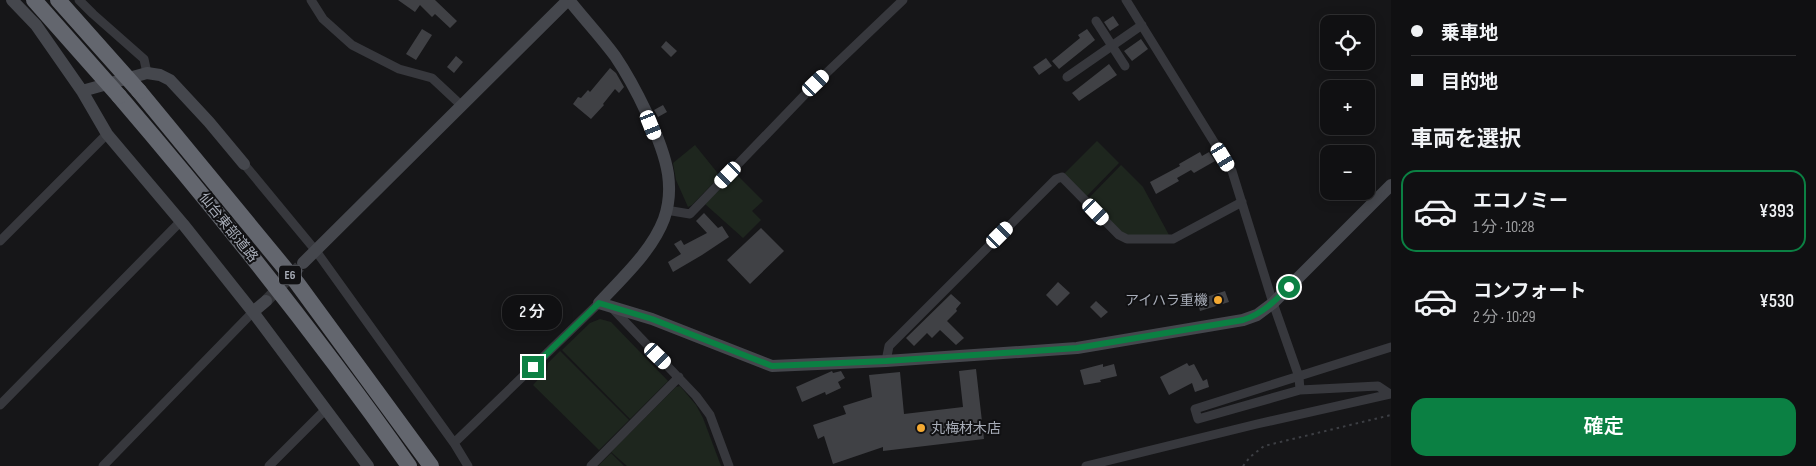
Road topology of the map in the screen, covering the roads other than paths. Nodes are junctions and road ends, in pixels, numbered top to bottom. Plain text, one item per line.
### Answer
1 (12, 0) edge
2 (34, 0) edge
3 (58, 0) edge
4 (80, 0) edge
5 (311, 0) edge
6 (568, 0) edge
7 (903, 0) edge
8 (1126, 0) edge
9 (1096, 21) dead end
10 (1142, 25) junction
11 (1112, 46) junction
12 (1125, 66) dead end
13 (147, 73) junction
14 (1067, 77) dead end
15 (82, 91) junction
16 (462, 106) junction
17 (107, 134) junction
18 (244, 164) joint
19 (1391, 185) edge
20 (1242, 202) junction
21 (666, 210) junction
22 (181, 221) junction
23 (0, 242) edge
24 (316, 251) junction
25 (304, 263) tunnel mouth
26 (266, 301) tunnel mouth
27 (1273, 303) junction
28 (605, 304) junction
29 (254, 312) junction
30 (1391, 347) edge
31 (886, 361) junction
32 (679, 377) junction
33 (1299, 377) junction
34 (1300, 390) junction
35 (1390, 394) edge
36 (0, 405) edge
37 (326, 409) junction
38 (454, 443) junction
39 (103, 466) edge
40 (269, 466) edge
41 (368, 466) edge
42 (409, 466) edge
43 (431, 466) edge
44 (468, 466) edge
45 (591, 466) edge
46 (729, 466) edge
47 (1086, 466) edge

1 - 15 street
2 - 42 highway, 仙台東部道路 / E6, bridge
3 - 43 highway, 仙台東部道路 / E6, bridge
4 - 13 street
5 - 16 street
6 - 16 street
6 - 21 street
7 - 21 street
8 - 10 street
9 - 11 street
10 - 11 street
10 - 20 street
11 - 12 street
11 - 14 street
13 - 15 street
13 - 18 street
15 - 17 street
16 - 24 street
17 - 22 street
17 - 23 street
18 - 24 street
19 - 27 street
20 - 27 street
20 - 31 street
21 - 28 street
22 - 29 street
22 - 36 street
24 - 25 street
24 - 38 street
26 - 29 street
27 - 31 street
27 - 33 street
28 - 31 street
28 - 32 street
28 - 38 street
29 - 37 street
29 - 39 street
30 - 33 street
32 - 45 street
32 - 46 street
33 - 34 street
33 - 34 street
34 - 35 street
35 - 47 street
37 - 40 street
37 - 41 street
38 - 44 street

